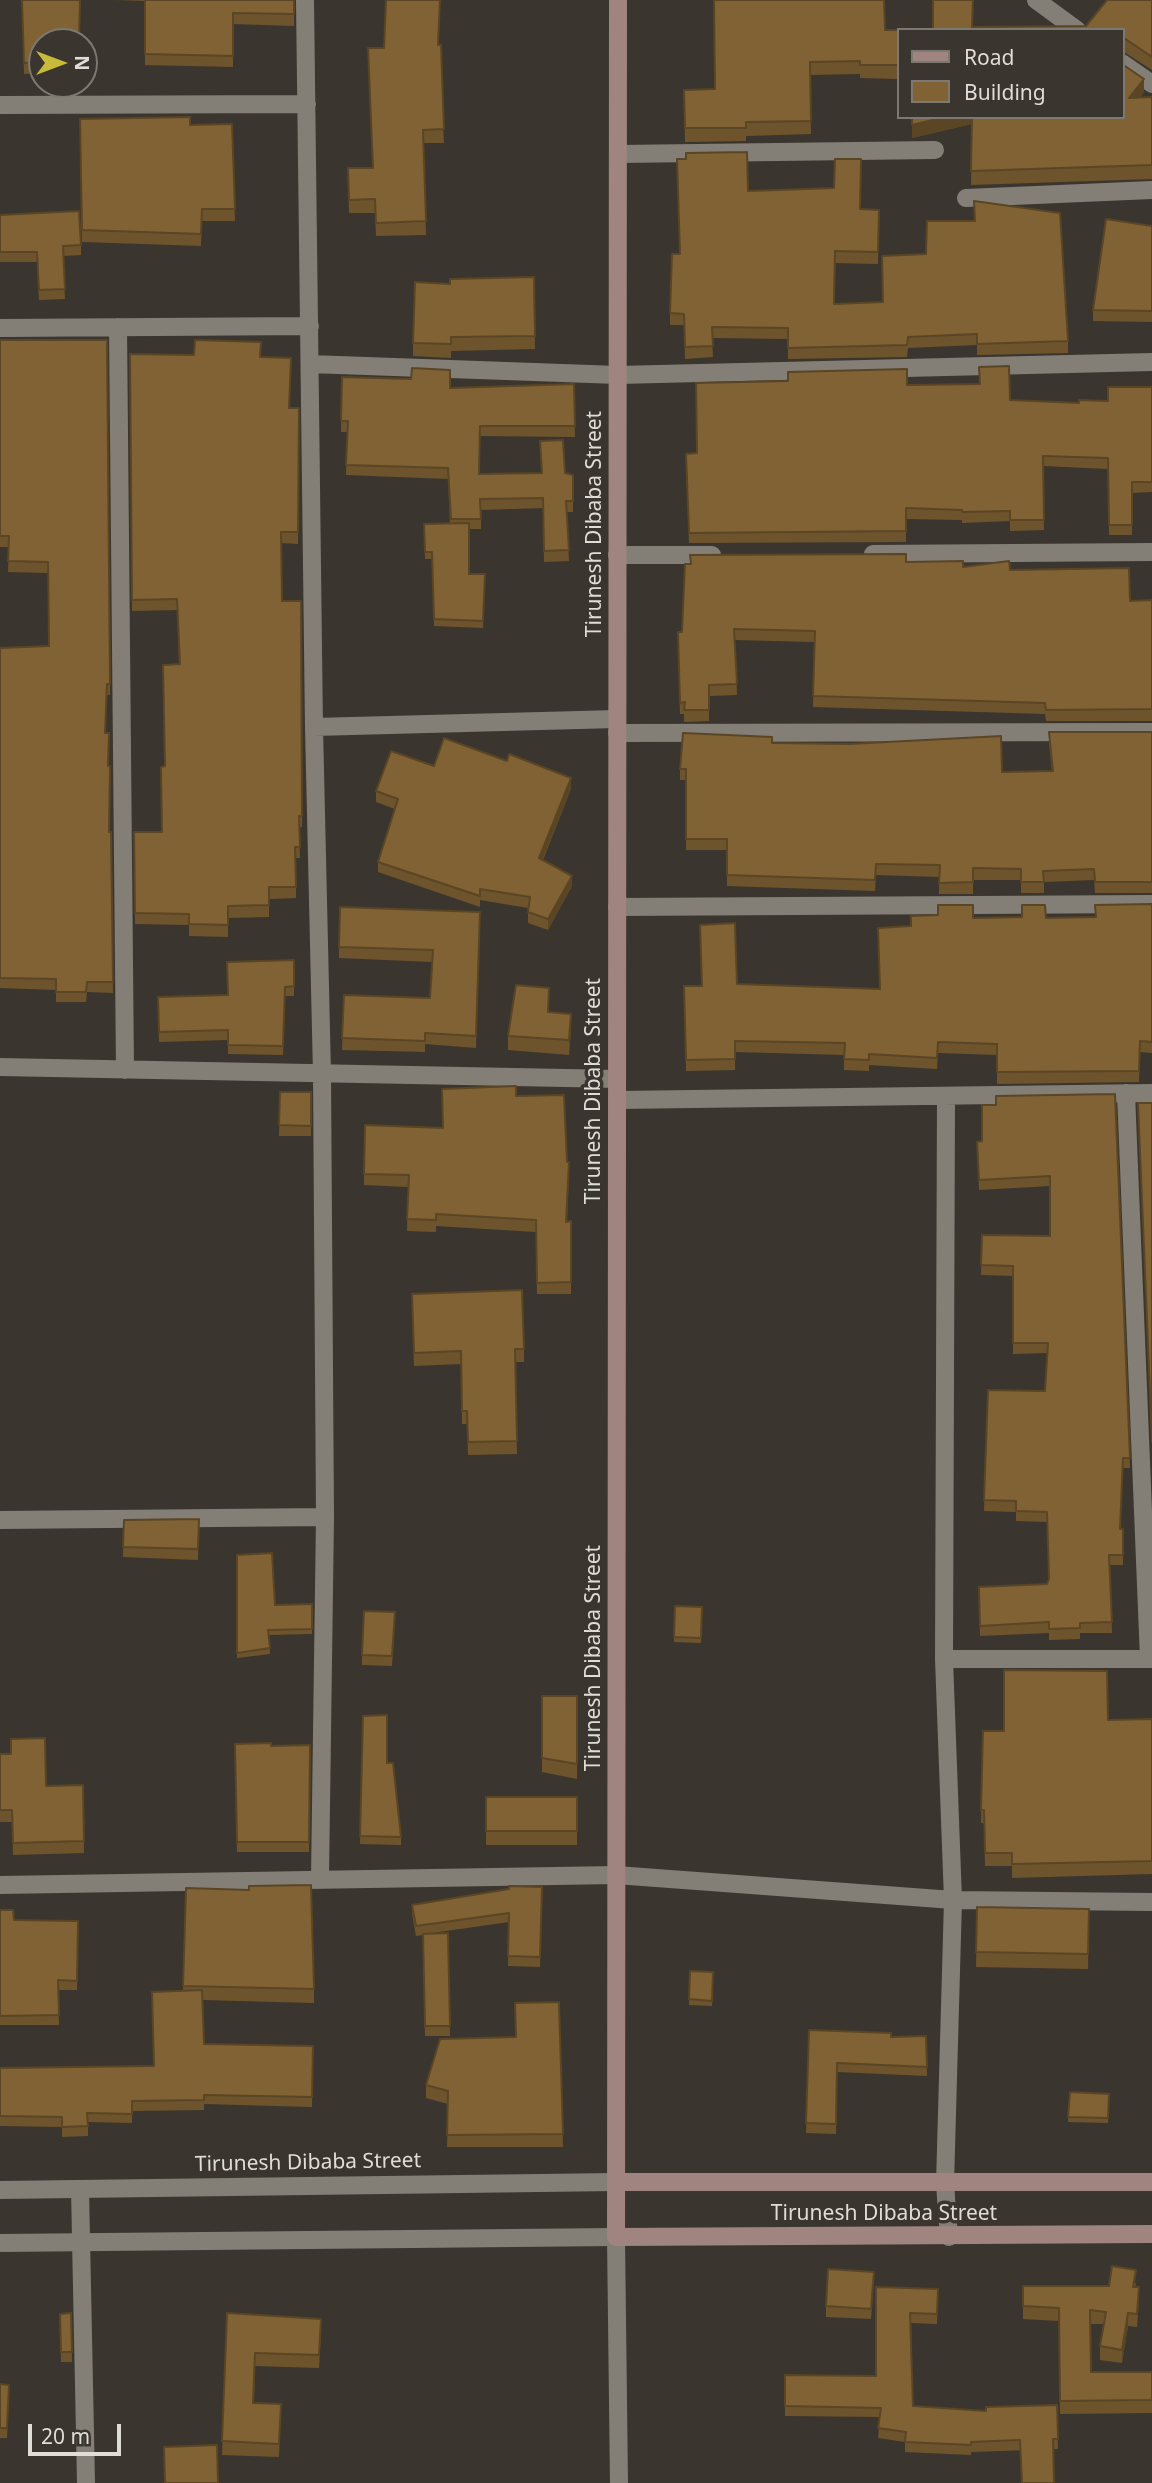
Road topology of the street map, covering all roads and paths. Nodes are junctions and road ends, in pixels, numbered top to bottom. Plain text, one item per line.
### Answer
1 (305, 0) edge
2 (618, 0) edge
3 (1036, 0) edge
4 (1074, 28) edge
5 (1124, 64) edge
6 (1152, 84) edge
7 (307, 104) junction
8 (0, 105) edge
9 (935, 150) dead end
10 (618, 154) junction
11 (1152, 190) edge
12 (966, 198) dead end
13 (310, 326) junction
14 (118, 327) junction
15 (0, 328) edge
16 (1152, 362) edge
17 (310, 364) junction
18 (618, 374) junction
19 (1152, 552) edge
20 (850, 554) edge
21 (617, 555) junction
22 (727, 555) edge
23 (617, 726) junction
24 (314, 727) junction
25 (1152, 732) edge
26 (1152, 904) edge
27 (617, 907) junction
28 (0, 1067) edge
29 (125, 1070) junction
30 (322, 1074) junction
31 (617, 1079) junction
32 (1126, 1093) junction
33 (1152, 1093) edge
34 (946, 1096) junction
35 (617, 1100) junction
36 (325, 1517) junction
37 (0, 1520) edge
38 (944, 1659) junction
39 (1151, 1659) edge
40 (616, 1875) junction
41 (320, 1878) junction
42 (0, 1885) edge
43 (953, 1900) junction
44 (1152, 1902) edge
45 (616, 2182) junction
46 (1152, 2182) edge
47 (945, 2184) junction
48 (80, 2189) junction
49 (0, 2190) edge
50 (1152, 2234) edge
51 (616, 2237) junction
52 (949, 2237) junction
53 (83, 2241) junction
54 (0, 2242) edge
55 (86, 2483) edge
56 (619, 2483) edge

1 - 7 street
2 - 10 main road, Tirunesh Dibaba Street
3 - 4 street
5 - 6 street
7 - 8 street
7 - 13 street
9 - 10 street
10 - 18 main road, Tirunesh Dibaba Street
11 - 12 street
13 - 14 street
13 - 17 street
14 - 15 street
14 - 29 street
16 - 18 street
17 - 18 street
17 - 24 street
18 - 21 main road, Tirunesh Dibaba Street
19 - 20 street
21 - 22 street
21 - 23 main road, Tirunesh Dibaba Street
23 - 24 street
23 - 25 street
23 - 27 main road, Tirunesh Dibaba Street
24 - 30 street
26 - 27 street
27 - 31 main road, Tirunesh Dibaba Street
28 - 29 street
29 - 30 street
30 - 31 street
30 - 36 street
31 - 35 main road, Tirunesh Dibaba Street
32 - 33 street
32 - 34 street
32 - 39 street
34 - 35 street
34 - 38 street
35 - 40 main road, Tirunesh Dibaba Street
36 - 37 street
36 - 41 street
38 - 39 street
38 - 43 street
40 - 41 street
40 - 43 street
40 - 45 main road, Tirunesh Dibaba Street
41 - 42 street
43 - 44 street
43 - 47 street
45 - 47 main road, Tirunesh Dibaba Street
45 - 48 street, Tirunesh Dibaba Street
45 - 51 main road, Tirunesh Dibaba Street
46 - 47 main road, Tirunesh Dibaba Street
47 - 52 street
48 - 49 street, Tirunesh Dibaba Street
48 - 53 street
50 - 52 main road, Tirunesh Dibaba Street
51 - 52 main road, Tirunesh Dibaba Street
51 - 53 street, Tirunesh Dibaba Street
51 - 56 street
53 - 54 street, Tirunesh Dibaba Street
53 - 55 street

